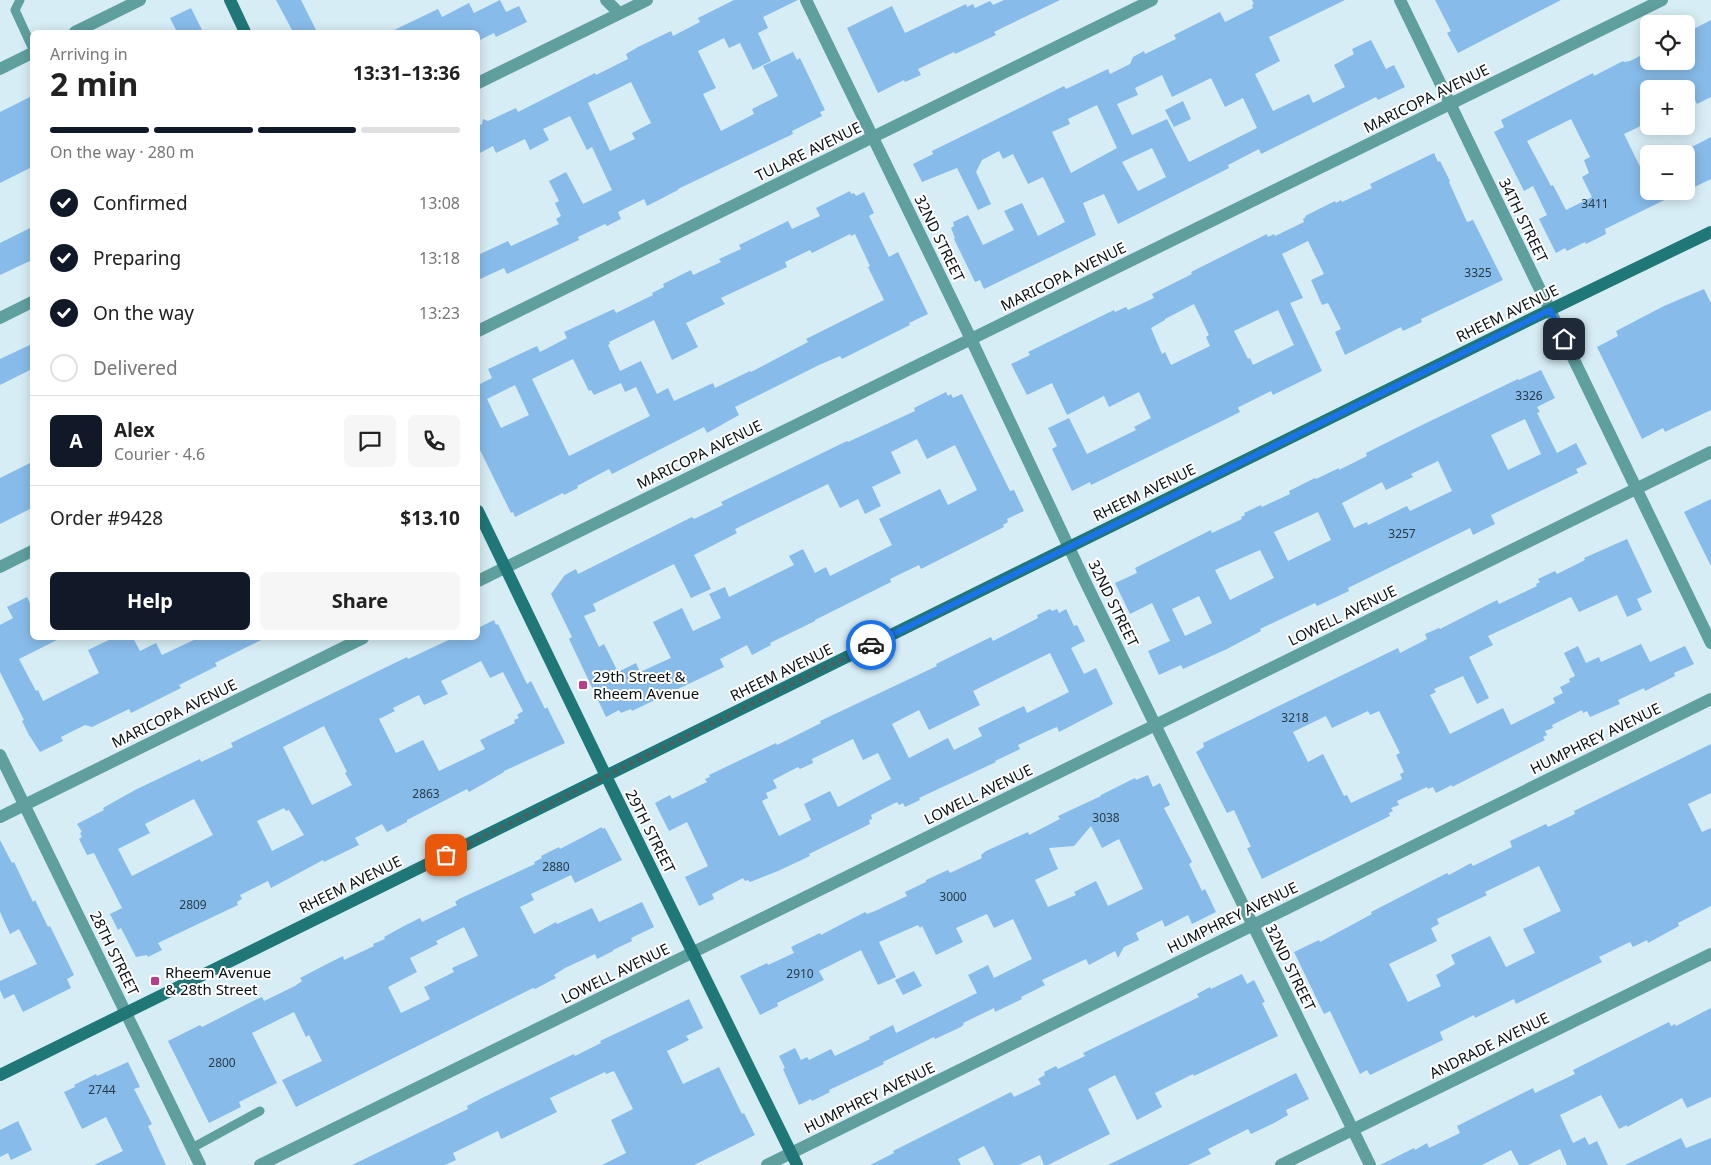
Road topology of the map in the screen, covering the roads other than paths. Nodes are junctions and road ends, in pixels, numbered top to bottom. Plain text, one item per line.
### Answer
1 (20, 0) edge
2 (140, 0) edge
3 (230, 0) edge
4 (606, 0) edge
5 (647, 0) edge
6 (806, 0) edge
7 (1152, 0) edge
8 (1400, 0) edge
9 (1662, 0) edge
10 (619, 13) junction
11 (79, 30) edge
12 (244, 30) edge
13 (30, 43) edge
14 (30, 54) edge
15 (0, 70) edge
16 (480, 82) edge
17 (1451, 104) junction
18 (873, 137) junction
19 (1711, 232) edge
20 (30, 303) edge
21 (1550, 310) junction
22 (0, 318) edge
23 (480, 330) edge
24 (971, 339) junction
25 (1711, 452) edge
26 (1636, 489) junction
27 (480, 515) edge
28 (1069, 548) junction
29 (30, 552) edge
30 (0, 567) edge
31 (505, 567) junction
32 (480, 580) edge
33 (358, 640) edge
34 (1711, 643) edge
35 (1711, 699) edge
36 (1155, 725) junction
37 (0, 755) edge
38 (606, 776) junction
39 (24, 805) junction
40 (0, 817) edge
41 (1252, 925) junction
42 (694, 952) junction
43 (1711, 954) edge
44 (126, 1012) junction
45 (0, 1075) edge
46 (260, 1111) dead end
47 (1353, 1130) junction
48 (192, 1148) junction
49 (791, 1153) junction
50 (200, 1165) edge
51 (260, 1165) edge
52 (767, 1165) edge
53 (797, 1165) edge
54 (1281, 1165) edge
55 (1370, 1165) edge

1 - 13 lane
2 - 11 street
3 - 12 street
4 - 10 street
5 - 10 street
6 - 18 street, 32ND STREET
7 - 18 street, TULARE AVENUE
8 - 17 street, 34TH STREET
9 - 17 street, MARICOPA AVENUE
10 - 16 street
14 - 15 street
17 - 21 street, 34TH STREET
17 - 24 street, MARICOPA AVENUE
18 - 23 street, TULARE AVENUE
18 - 24 street, 32ND STREET
19 - 21 street, RHEEM AVENUE
20 - 22 street
21 - 26 street, 34TH STREET
21 - 28 street, RHEEM AVENUE
24 - 28 street, 32ND STREET
24 - 31 street, MARICOPA AVENUE
25 - 26 street, LOWELL AVENUE
26 - 34 street, 34TH STREET
26 - 36 street, LOWELL AVENUE
27 - 31 street, 29TH STREET
28 - 36 street, 32ND STREET
28 - 38 street, RHEEM AVENUE
29 - 30 street
31 - 32 street, MARICOPA AVENUE
31 - 38 street, 29TH STREET
33 - 39 street, MARICOPA AVENUE
35 - 41 street, HUMPHREY AVENUE
36 - 41 street, 32ND STREET
36 - 42 street, LOWELL AVENUE
37 - 39 street, 28TH STREET
38 - 42 street, 29TH STREET
38 - 44 street, RHEEM AVENUE
39 - 40 street, MARICOPA AVENUE
39 - 44 street, 28TH STREET
41 - 47 street, 32ND STREET
41 - 49 street, HUMPHREY AVENUE
42 - 49 street, 29TH STREET
42 - 51 street, LOWELL AVENUE
43 - 47 street, ANDRADE AVENUE
44 - 45 street, RHEEM AVENUE
44 - 48 street, 28TH STREET
46 - 48 lane
47 - 54 street, ANDRADE AVENUE
47 - 55 street, 32ND STREET
48 - 50 street, 28TH STREET
49 - 52 street, HUMPHREY AVENUE
49 - 53 street, 29TH STREET

